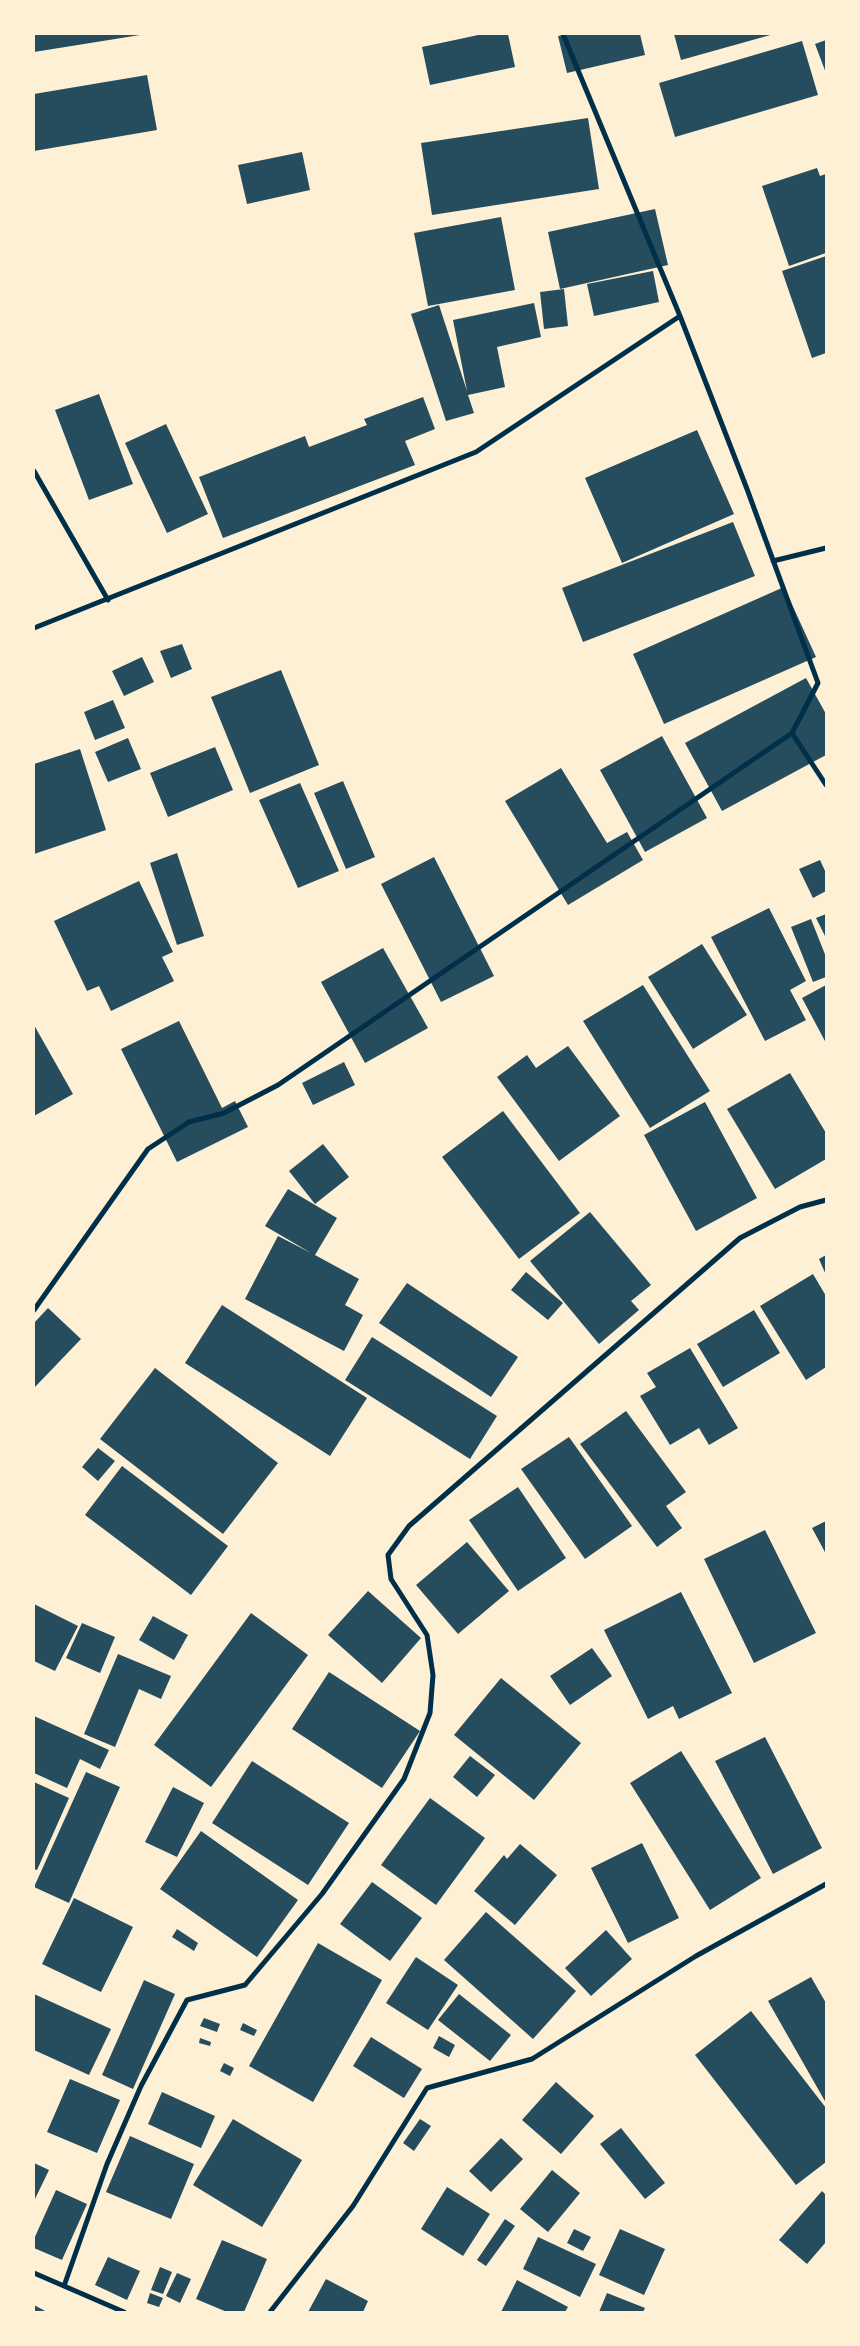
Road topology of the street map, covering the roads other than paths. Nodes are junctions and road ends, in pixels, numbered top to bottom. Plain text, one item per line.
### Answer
1 (562, 34) edge
2 (680, 316) junction
3 (34, 471) edge
4 (826, 548) edge
5 (774, 561) junction
6 (108, 600) junction
7 (34, 628) edge
8 (792, 733) junction
9 (826, 785) edge
10 (826, 1200) edge
11 (34, 1310) edge
12 (826, 1884) edge
13 (34, 2273) edge
14 (64, 2286) junction
15 (124, 2312) edge
16 (270, 2312) edge

1 - 2 street
2 - 5 street
2 - 6 street
3 - 6 street
4 - 5 street
5 - 8 street
6 - 7 street
8 - 9 street
8 - 11 street
10 - 14 street
12 - 16 street
13 - 14 street
14 - 15 street

